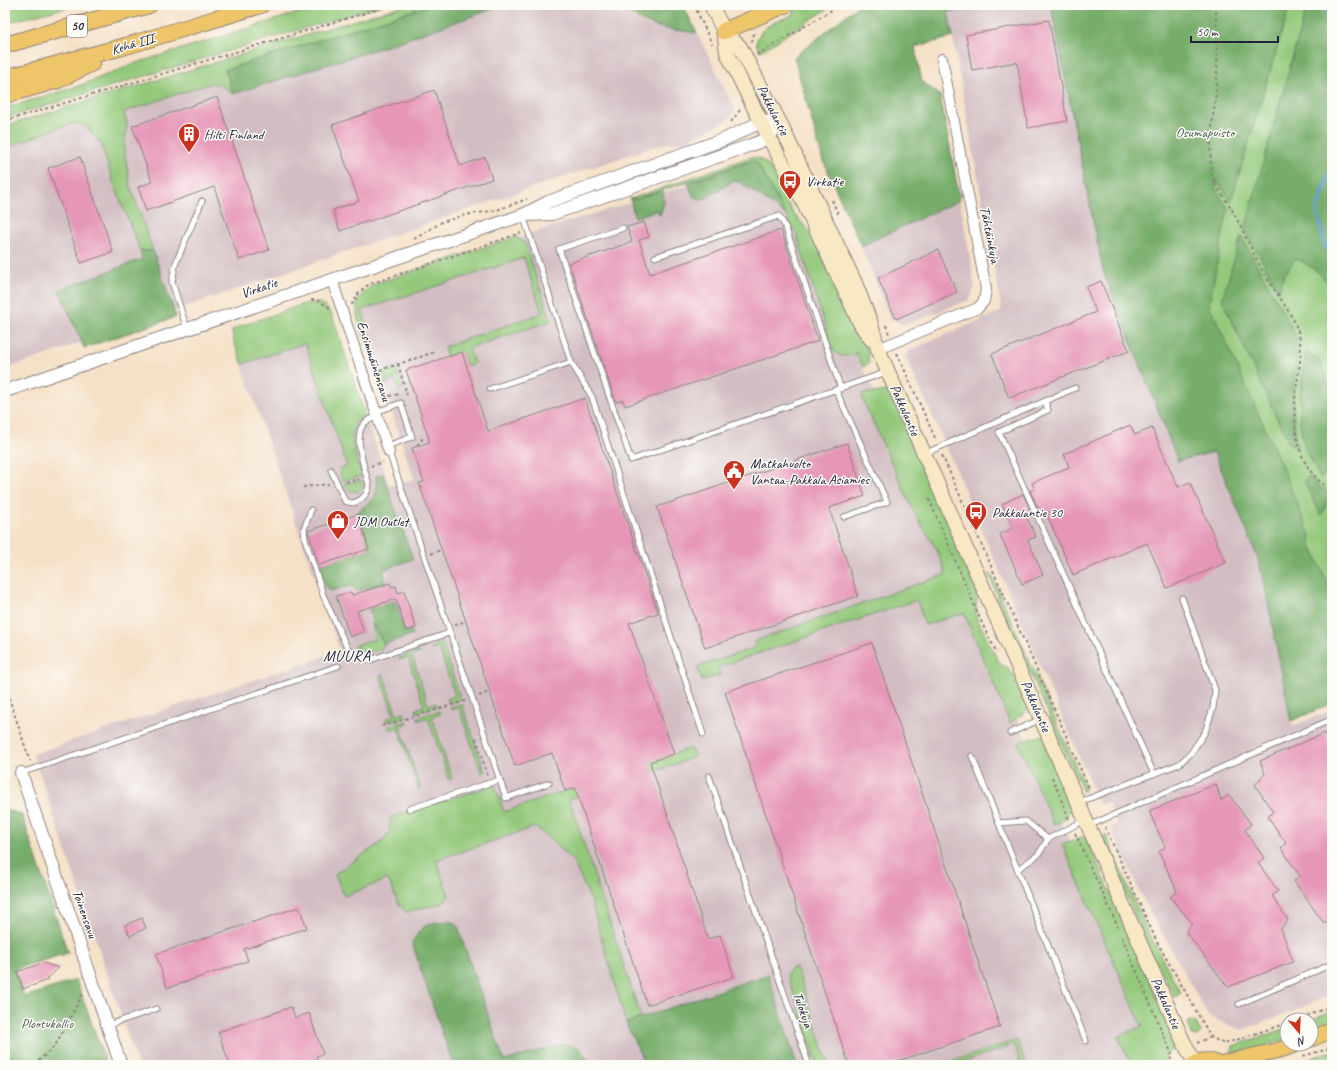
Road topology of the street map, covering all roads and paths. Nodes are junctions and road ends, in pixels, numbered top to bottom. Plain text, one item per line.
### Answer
1 (149, 5) edge
2 (261, 5) edge
3 (392, 5) edge
4 (711, 5) edge
5 (785, 5) edge
6 (840, 5) edge
7 (1216, 5) edge
8 (749, 21) junction
9 (724, 31) junction
10 (751, 44) dead end
11 (5, 45) edge
12 (126, 46) junction
13 (755, 57) dead end
14 (942, 59) dead end
15 (5, 78) edge
16 (5, 96) edge
17 (737, 115) dead end
18 (5, 121) edge
19 (779, 121) junction
20 (761, 122) junction
21 (730, 124) dead end
22 (769, 138) junction
23 (531, 197) dead end
24 (830, 199) dead end
25 (202, 201) dead end
26 (523, 215) junction
27 (840, 219) dead end
28 (623, 228) dead end
29 (413, 239) dead end
30 (655, 257) dead end
31 (332, 280) junction
32 (309, 300) dead end
33 (341, 307) junction
34 (884, 321) dead end
35 (186, 329) junction
36 (893, 343) junction
37 (878, 349) junction
38 (435, 352) dead end
39 (571, 362) junction
40 (398, 364) junction
41 (374, 372) dead end
42 (888, 372) junction
43 (1075, 388) dead end
44 (490, 389) dead end
45 (838, 390) junction
46 (5, 391) edge
47 (407, 395) dead end
48 (1045, 401) junction
49 (377, 414) junction
50 (939, 448) junction
51 (388, 449) junction
52 (924, 454) junction
53 (384, 462) dead end
54 (372, 464) dead end
55 (331, 470) dead end
56 (1332, 490) edge
57 (926, 492) dead end
58 (311, 510) dead end
59 (844, 517) dead end
60 (1182, 598) dead end
61 (450, 633) junction
62 (1000, 659) dead end
63 (338, 666) dead end
64 (5, 686) edge
65 (466, 708) dead end
66 (1042, 719) junction
67 (1328, 721) dead end
68 (382, 726) dead end
69 (1010, 733) dead end
70 (703, 734) dead end
71 (476, 737) dead end
72 (972, 756) dead end
73 (32, 768) junction
74 (21, 773) joint
75 (1154, 774) junction
76 (1050, 775) dead end
77 (481, 776) dead end
78 (709, 776) dead end
79 (499, 780) junction
80 (549, 784) dead end
81 (1092, 798) junction
82 (1078, 803) junction
83 (409, 809) dead end
84 (1101, 820) junction
85 (999, 823) junction
86 (1087, 823) junction
87 (1072, 826) junction
88 (1048, 839) junction
89 (1018, 869) junction
90 (1332, 964) edge
91 (85, 990) dead end
92 (1239, 1004) dead end
93 (1332, 1006) edge
94 (156, 1009) dead end
95 (1317, 1012) edge
96 (107, 1025) junction
97 (1279, 1026) edge
98 (1332, 1030) edge
99 (1319, 1036) edge
100 (1086, 1041) dead end
101 (1332, 1048) edge
102 (1319, 1049) edge
103 (1284, 1052) edge
104 (1289, 1052) edge
105 (1013, 1061) dead end
106 (1194, 1064) edge
107 (34, 1065) edge
108 (121, 1065) edge
109 (809, 1065) edge
110 (1014, 1065) edge
111 (1166, 1065) edge
112 (1220, 1065) edge
113 (1257, 1065) edge

1 - 11 highway, 50
2 - 12 highway, Kehä III / 50
3 - 18 path
4 - 9 main road, Pakkalantie
5 - 8 highway
6 - 13 path
7 - 56 path
8 - 9 highway
8 - 10 path
9 - 19 main road, Pakkalantie
9 - 20 main road, Pakkalantie
12 - 15 highway, Kehä III / 50
12 - 16 highway
14 - 36 street, Tähtäinkuja
17 - 21 path
19 - 20 street, Virkatie
19 - 22 street
19 - 37 main road, Pakkalantie
20 - 22 main road, Pakkalantie
20 - 26 street, Virkatie
22 - 26 street, Virkatie
22 - 37 main road, Pakkalantie
23 - 29 path
24 - 27 path
25 - 35 lane
26 - 31 street, Virkatie
26 - 39 lane
28 - 45 lane
30 - 45 lane
31 - 33 street, Ensimmäinensavu
31 - 35 street, Virkatie
32 - 33 path
33 - 49 street, Ensimmäinensavu
34 - 36 path
35 - 46 street, Virkatie
36 - 37 street, Tähtäinkuja
36 - 50 path
37 - 42 main road, Pakkalantie
38 - 40 path
39 - 44 lane
39 - 70 lane
40 - 41 path
40 - 47 path
42 - 45 lane
42 - 52 main road, Pakkalantie
43 - 48 lane
45 - 59 lane
48 - 50 lane
48 - 75 lane
49 - 51 street, Ensimmäinensavu
49 - 51 lane
49 - 55 lane
50 - 52 lane
50 - 81 path
51 - 61 lane
52 - 66 main road, Pakkalantie
53 - 54 path
57 - 62 path
58 - 61 lane
60 - 75 lane
61 - 79 lane
63 - 73 lane
64 - 73 path
65 - 68 path
66 - 69 lane
66 - 82 main road, Pakkalantie
67 - 84 lane
71 - 77 path
72 - 85 lane
73 - 74 lane
74 - 96 street, Toinensavu
75 - 81 lane
76 - 87 path
78 - 109 lane, Tulokuja
79 - 80 lane
79 - 83 lane
81 - 82 lane
82 - 86 main road, Pakkalantie
84 - 86 lane
84 - 97 path
85 - 88 lane
85 - 89 lane
86 - 87 lane
86 - 106 main road, Pakkalantie
87 - 88 lane
87 - 111 path
88 - 89 lane
89 - 100 lane
90 - 92 lane
91 - 107 path
93 - 95 path
94 - 96 lane
96 - 108 street, Toinensavu
98 - 99 main road
101 - 102 path
103 - 112 main road
104 - 113 main road
105 - 110 path
106 - 112 main road

